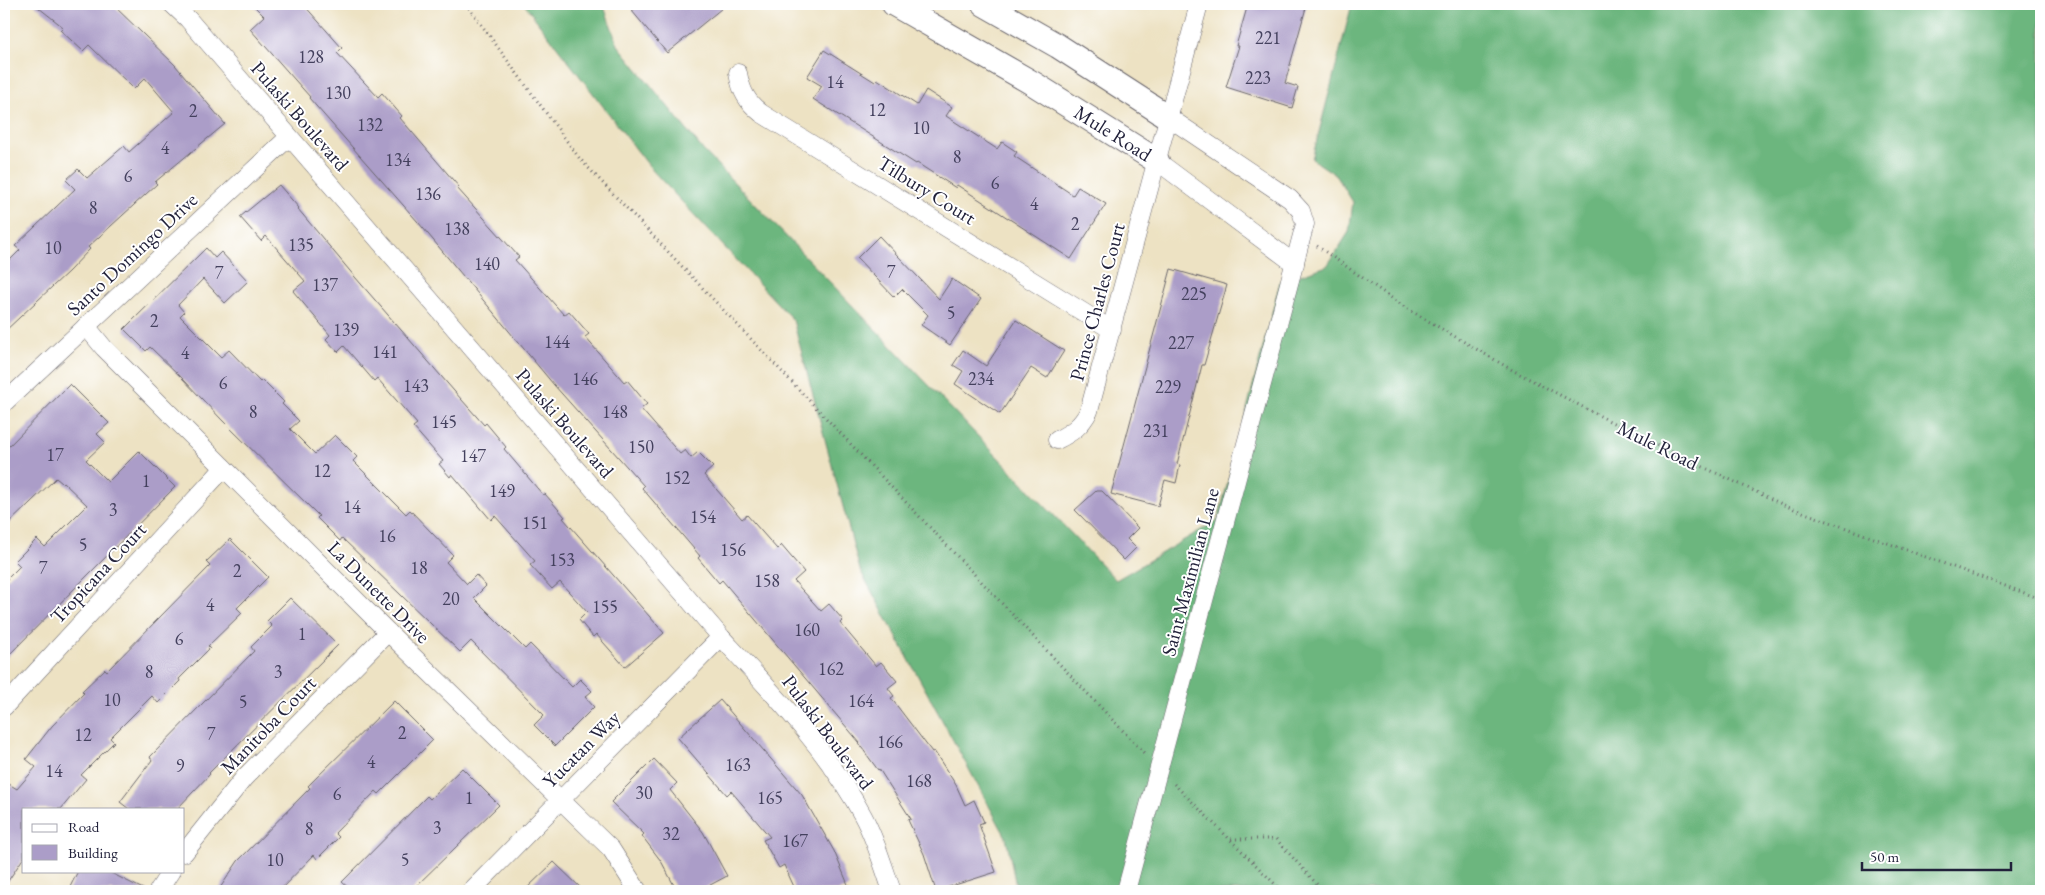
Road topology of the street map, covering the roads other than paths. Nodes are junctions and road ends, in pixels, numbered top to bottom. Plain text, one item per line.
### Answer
1 (172, 4) edge
2 (894, 4) edge
3 (984, 4) edge
4 (1199, 4) edge
5 (738, 72) dead end
6 (1168, 117) junction
7 (289, 137) junction
8 (1157, 161) junction
9 (1295, 264) junction
10 (86, 326) junction
11 (1112, 330) junction
12 (4, 403) edge
13 (1057, 440) dead end
14 (224, 468) junction
15 (388, 632) junction
16 (722, 637) junction
17 (4, 707) edge
18 (561, 800) junction
19 (185, 852) edge
20 (170, 872) edge
21 (158, 891) edge
22 (471, 891) edge
23 (638, 891) edge
24 (892, 891) edge
25 (1126, 891) edge

1 - 7 street, Pulaski Boulevard
2 - 8 main road, Mule Road
3 - 6 main road
4 - 6 street, Prince Charles Court
5 - 11 street, Tilbury Court
6 - 8 street, Prince Charles Court
6 - 9 street
7 - 10 street, Santo Domingo Drive
7 - 16 street, Pulaski Boulevard
8 - 9 street, Mule Road
8 - 11 street, Prince Charles Court
9 - 25 street, Saint Maximilian Lane
10 - 12 street, Santo Domingo Drive
10 - 14 street, La Dunette Drive
11 - 13 street, Prince Charles Court
14 - 15 street, La Dunette Drive
14 - 17 street, Tropicana Court
15 - 18 street, La Dunette Drive
15 - 19 street, Manitoba Court
16 - 18 street, Yucatan Way
16 - 24 street, Pulaski Boulevard
18 - 22 street, Yucatan Way
18 - 23 street, La Dunette Drive
20 - 21 street

